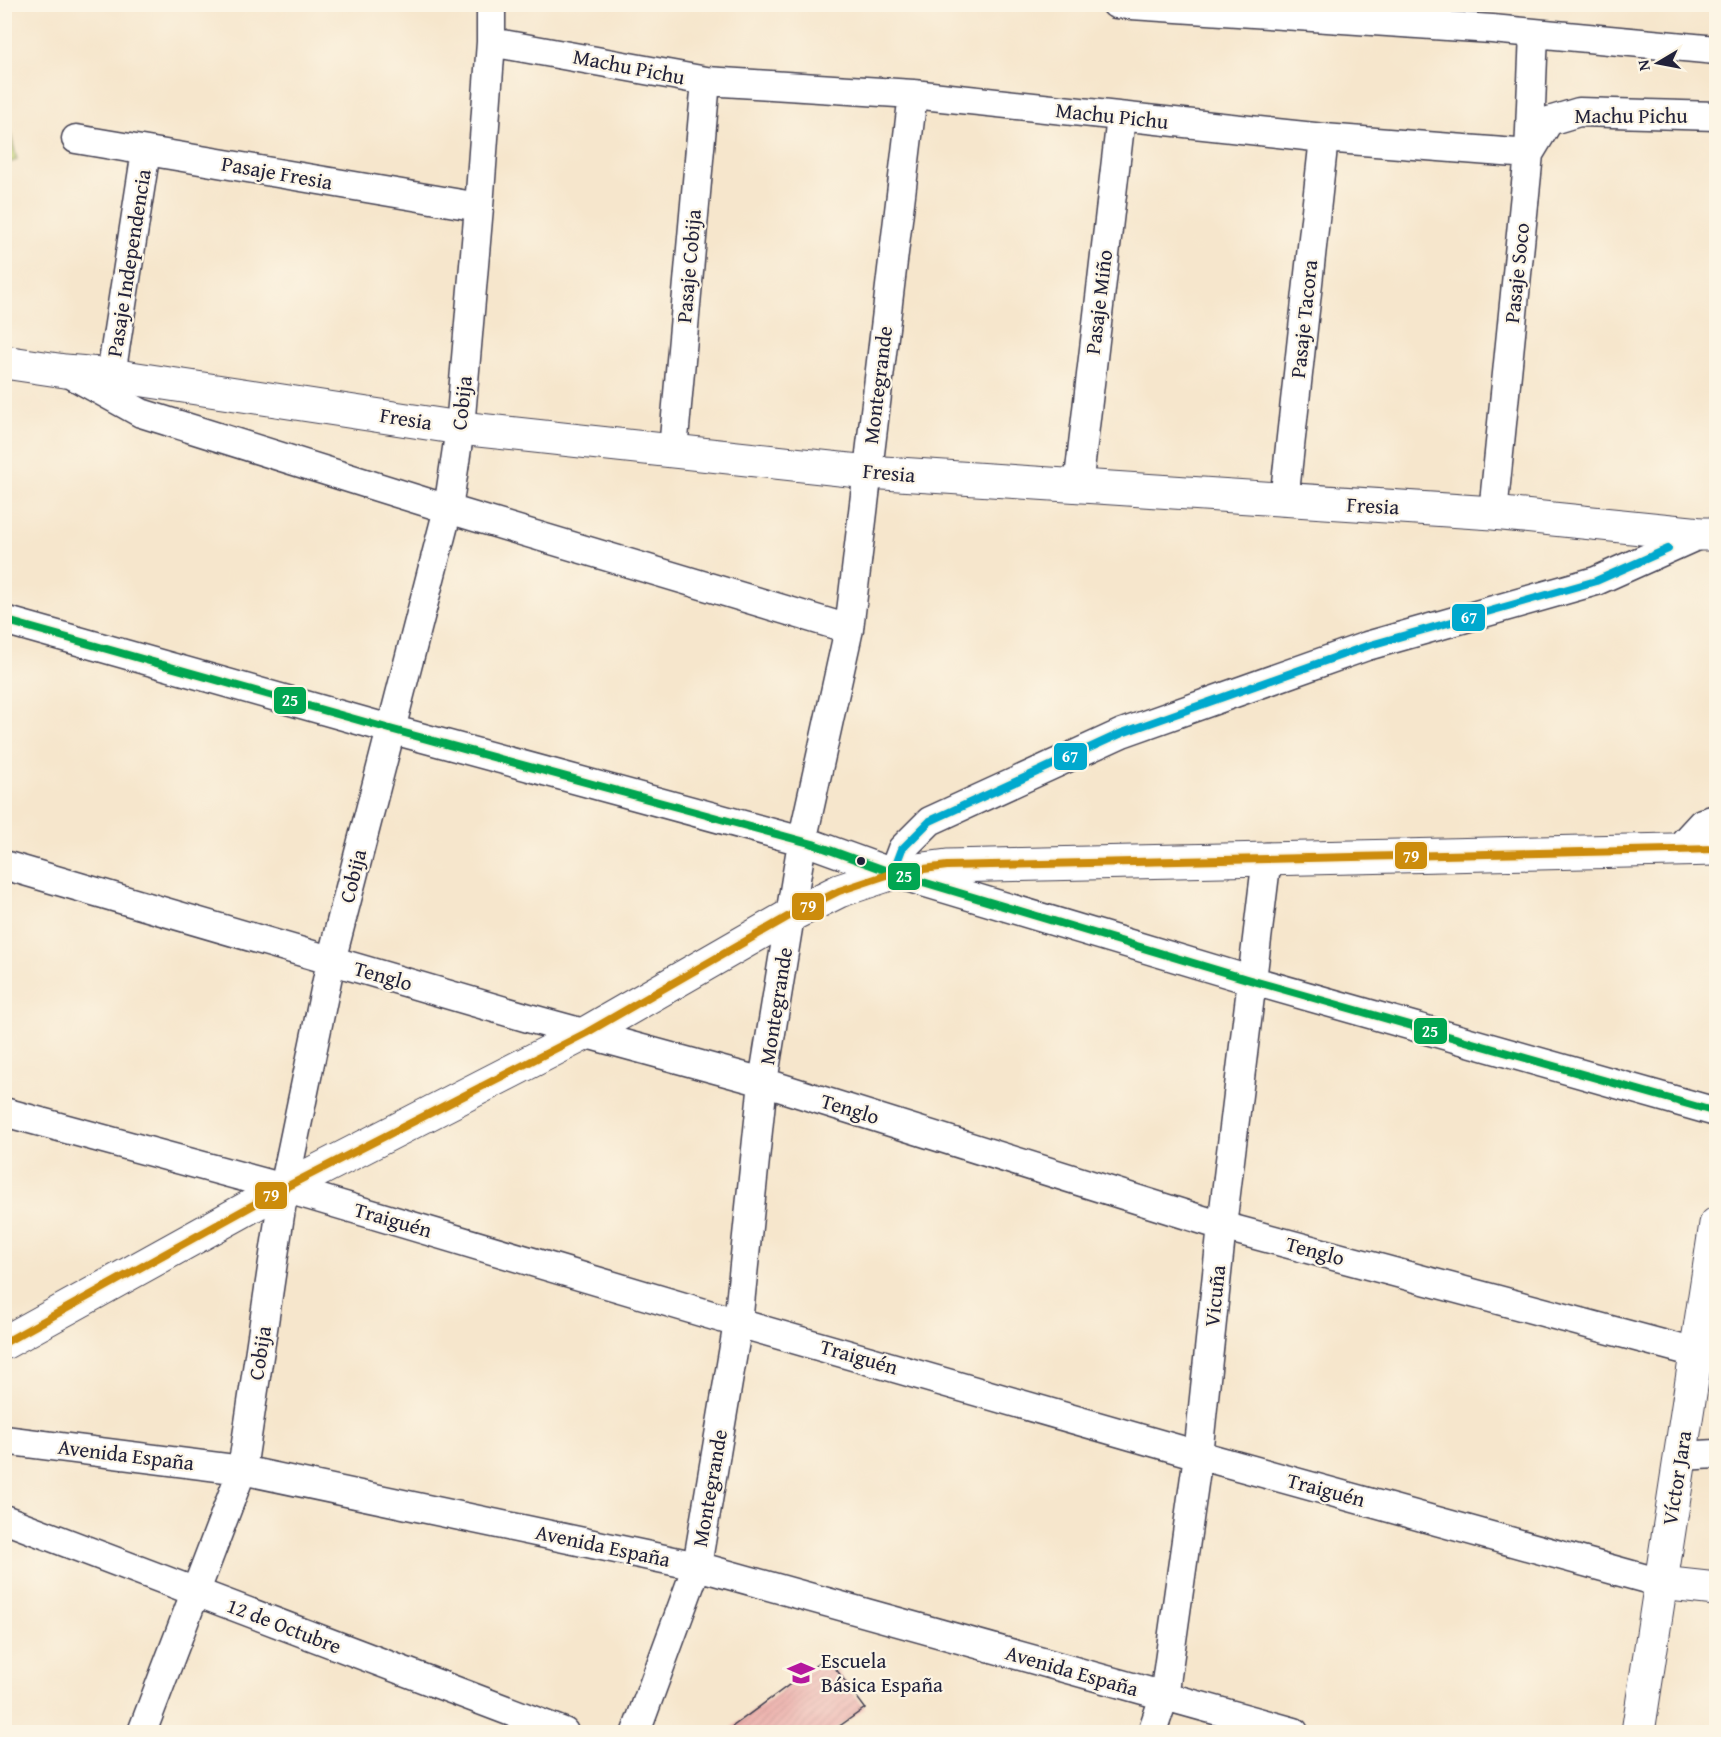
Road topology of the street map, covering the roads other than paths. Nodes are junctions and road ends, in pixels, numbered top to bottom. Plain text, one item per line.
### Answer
1 (491, 4) edge
2 (1116, 4) edge
3 (1376, 4) edge
4 (1466, 27) junction
5 (1534, 33) junction
6 (491, 42) junction
7 (1716, 50) edge
8 (705, 81) junction
9 (913, 94) junction
10 (1716, 116) edge
11 (1121, 117) junction
12 (1324, 138) junction
13 (75, 139) dead end
14 (146, 151) junction
15 (1529, 154) junction
16 (479, 207) junction
17 (4, 362) edge
18 (65, 371) junction
19 (111, 375) junction
20 (460, 428) junction
21 (673, 450) junction
22 (868, 472) junction
23 (1078, 487) junction
24 (1284, 501) junction
25 (448, 508) junction
26 (1493, 513) junction
27 (1709, 534) edge
28 (4, 620) edge
29 (849, 629) junction
30 (390, 729) junction
31 (1716, 819) edge
32 (802, 842) junction
33 (1678, 849) junction
34 (1716, 849) edge
35 (1266, 857) junction
36 (4, 865) edge
37 (893, 873) junction
38 (791, 915) junction
39 (331, 961) junction
40 (1250, 980) junction
41 (586, 1033) junction
42 (763, 1082) junction
43 (4, 1112) edge
44 (1716, 1112) edge
45 (284, 1188) junction
46 (1716, 1224) edge
47 (1222, 1226) junction
48 (738, 1323) junction
49 (1705, 1333) edge
50 (4, 1343) edge
51 (4, 1440) edge
52 (1716, 1454) edge
53 (1198, 1455) junction
54 (1681, 1456) junction
55 (242, 1470) junction
56 (4, 1519) edge
57 (697, 1566) junction
58 (1661, 1583) junction
59 (1716, 1589) edge
60 (195, 1593) junction
61 (1164, 1697) junction
62 (141, 1732) edge
63 (564, 1732) edge
64 (636, 1732) edge
65 (1152, 1732) edge
66 (1294, 1732) edge
67 (1638, 1732) edge

1 - 6 street, Cobija
2 - 4 street
3 - 4 lane
4 - 5 street
5 - 7 street
5 - 15 street, Pasaje Soco
6 - 8 street, Machu Pichu
6 - 16 street, Cobija
8 - 9 street, Machu Pichu
8 - 21 street, Pasaje Cobija
9 - 11 street, Machu Pichu
9 - 22 street, Montegrande
10 - 15 street, Machu Pichu
11 - 12 street, Machu Pichu
11 - 23 street, Pasaje Miño
12 - 15 street, Machu Pichu
12 - 24 street, Pasaje Tacora
13 - 14 street, Pasaje Fresia
14 - 16 street, Pasaje Fresia
14 - 19 street, Pasaje Independencia
15 - 26 street, Pasaje Soco
16 - 20 street, Cobija
17 - 18 main road, Fresia
18 - 19 main road, Fresia
18 - 25 street, Fresia
19 - 20 main road, Fresia
20 - 21 main road, Fresia
20 - 25 street, Cobija
21 - 22 main road, Fresia
22 - 23 main road, Fresia
22 - 29 street, Montegrande
23 - 24 main road, Fresia
24 - 26 main road, Fresia
25 - 29 street, Fresia
25 - 30 street, Cobija
26 - 27 main road, Fresia
27 - 37 street
28 - 30 street
29 - 32 street, Montegrande
30 - 32 street
30 - 39 street, Cobija
31 - 33 street
32 - 37 street
32 - 38 street, Montegrande
33 - 34 main road
33 - 35 main road
35 - 37 main road
35 - 40 street, Vicuña
36 - 39 street, Tenglo
37 - 38 main road
37 - 40 street
38 - 41 main road
38 - 42 street, Montegrande
39 - 41 street, Tenglo
39 - 45 street, Cobija
40 - 44 street
40 - 47 street, Vicuña
41 - 42 street, Tenglo
41 - 45 main road
42 - 47 street, Tenglo
42 - 48 street, Montegrande
43 - 45 street, Traiguén
45 - 48 street, Traiguén
45 - 50 main road
45 - 55 street, Cobija
46 - 49 main road, Víctor Jara
47 - 49 street, Tenglo
47 - 53 street, Vicuña
48 - 53 street, Traiguén
48 - 57 street, Montegrande
49 - 54 main road, Víctor Jara
51 - 55 street, Avenida España
52 - 54 street
53 - 58 street, Traiguén
53 - 61 street, Vicuña
54 - 58 main road, Víctor Jara
55 - 57 street, Avenida España
55 - 60 street, Cobija
56 - 60 street, 12 de Octubre
57 - 61 street, Avenida España
57 - 64 street, Montegrande
58 - 59 main road, Traiguén
58 - 67 main road, Víctor Jara
60 - 62 street, Cobija
60 - 63 street, 12 de Octubre
61 - 65 street, Vicuña
61 - 66 street, Avenida España

